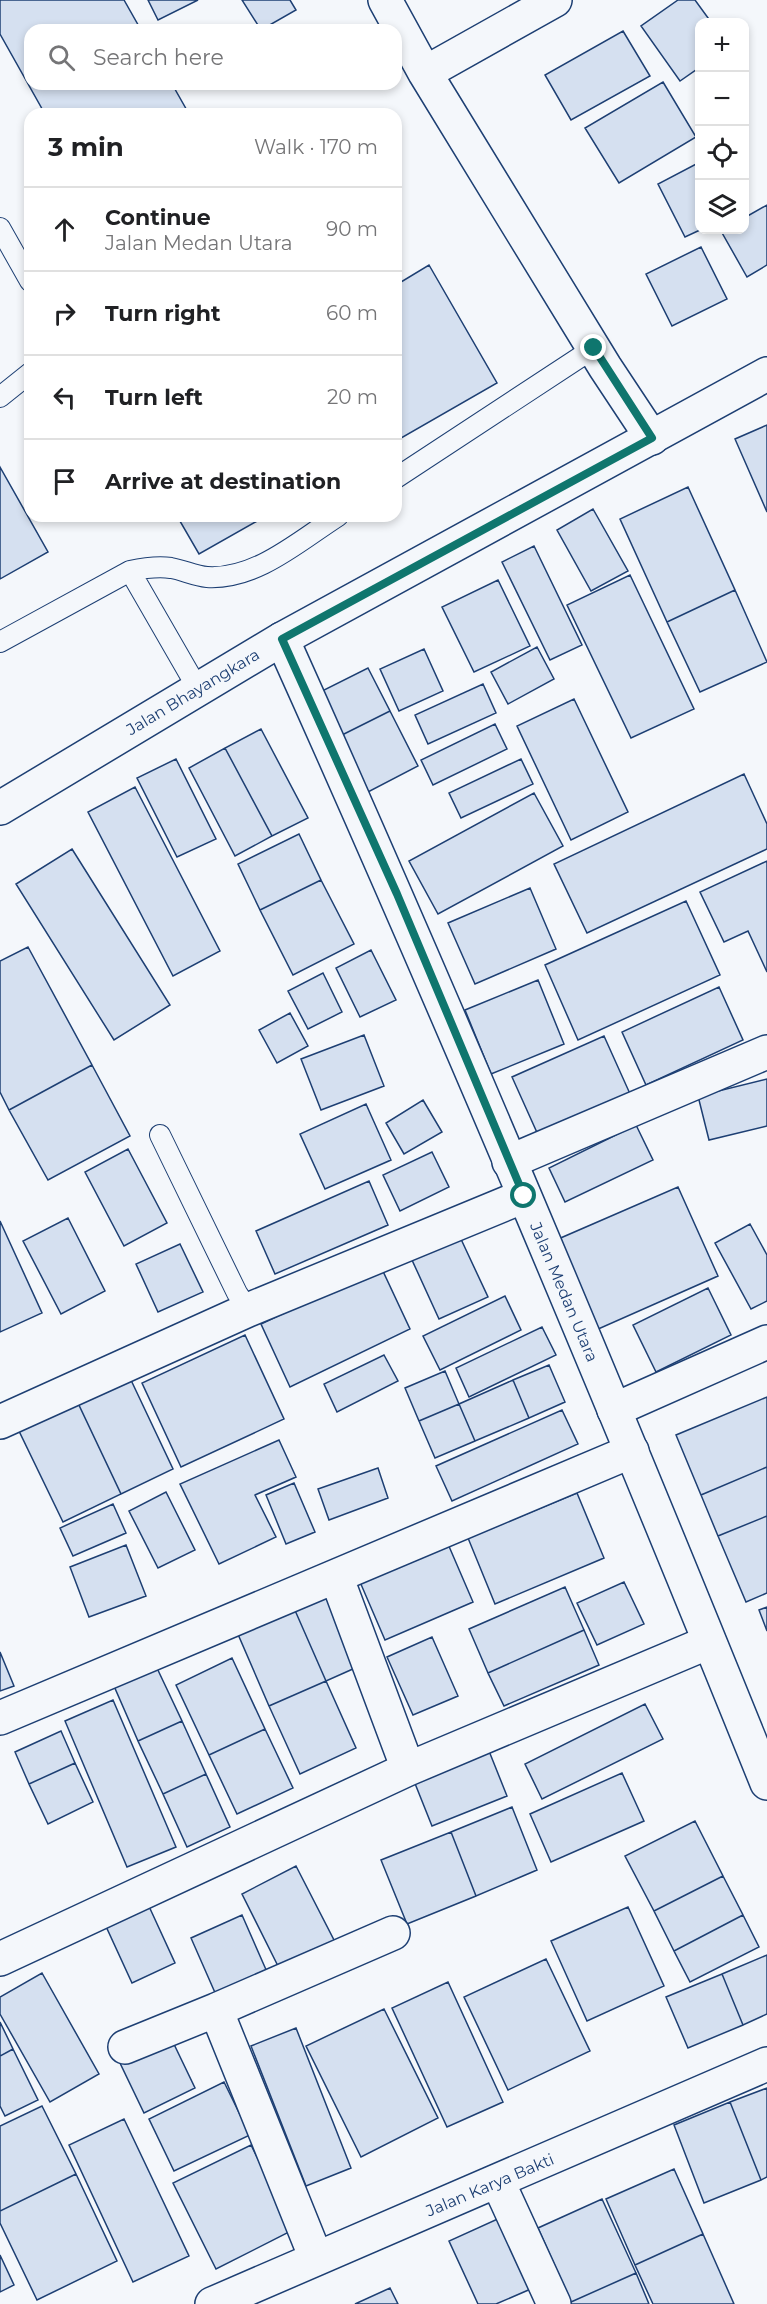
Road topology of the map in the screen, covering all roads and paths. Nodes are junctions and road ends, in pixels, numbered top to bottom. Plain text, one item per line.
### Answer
1 (386, 0) edge
2 (555, 0) edge
3 (399, 24) edge
4 (402, 30) edge
5 (425, 73) junction
6 (0, 228) edge
7 (24, 270) edge
8 (594, 348) junction
9 (767, 374) edge
10 (24, 378) edge
11 (0, 398) edge
12 (652, 438) junction
13 (402, 474) edge
14 (329, 522) edge
15 (130, 571) junction
16 (282, 639) junction
17 (0, 642) edge
18 (198, 689) junction
19 (0, 808) edge
20 (767, 1052) edge
21 (160, 1135) dead end
22 (509, 1162) junction
23 (524, 1196) junction
24 (248, 1310) junction
25 (767, 1342) edge
26 (614, 1410) junction
27 (0, 1422) edge
28 (633, 1451) junction
29 (336, 1576) junction
30 (709, 1641) junction
31 (0, 1718) edge
32 (764, 1766) edge
33 (408, 1769) junction
34 (393, 1933) dead end
35 (0, 1959) edge
36 (216, 2010) junction
37 (125, 2048) dead end
38 (767, 2064) edge
39 (498, 2182) junction
40 (316, 2258) junction
41 (212, 2304) edge
42 (554, 2304) edge

1 - 3 street
2 - 5 street
4 - 5 street
5 - 8 street
6 - 7 lane
8 - 12 street
8 - 13 lane
9 - 12 street, Jalan Bhayangkara
10 - 11 lane
12 - 16 street, Jalan Bhayangkara
14 - 15 lane
15 - 17 lane
15 - 18 lane
16 - 18 street, Jalan Bhayangkara
16 - 22 street, Jalan Medan Utara
18 - 19 street, Jalan Bhayangkara
20 - 22 street
21 - 24 lane
22 - 23 street, Jalan Medan Utara
23 - 24 street
23 - 26 street, Jalan Medan Utara
24 - 27 street
25 - 26 street
26 - 28 street, Jalan Medan Utara
28 - 29 street
28 - 30 street, Jalan Medan Utara
29 - 31 street
29 - 33 street
30 - 32 street, Jalan Medan Utara
30 - 33 street
33 - 35 street
34 - 36 street
36 - 37 street
36 - 40 street
38 - 39 street, Jalan Karya Bakti
39 - 40 street, Jalan Karya Bakti
39 - 42 street
40 - 41 street, Jalan Karya Bakti

